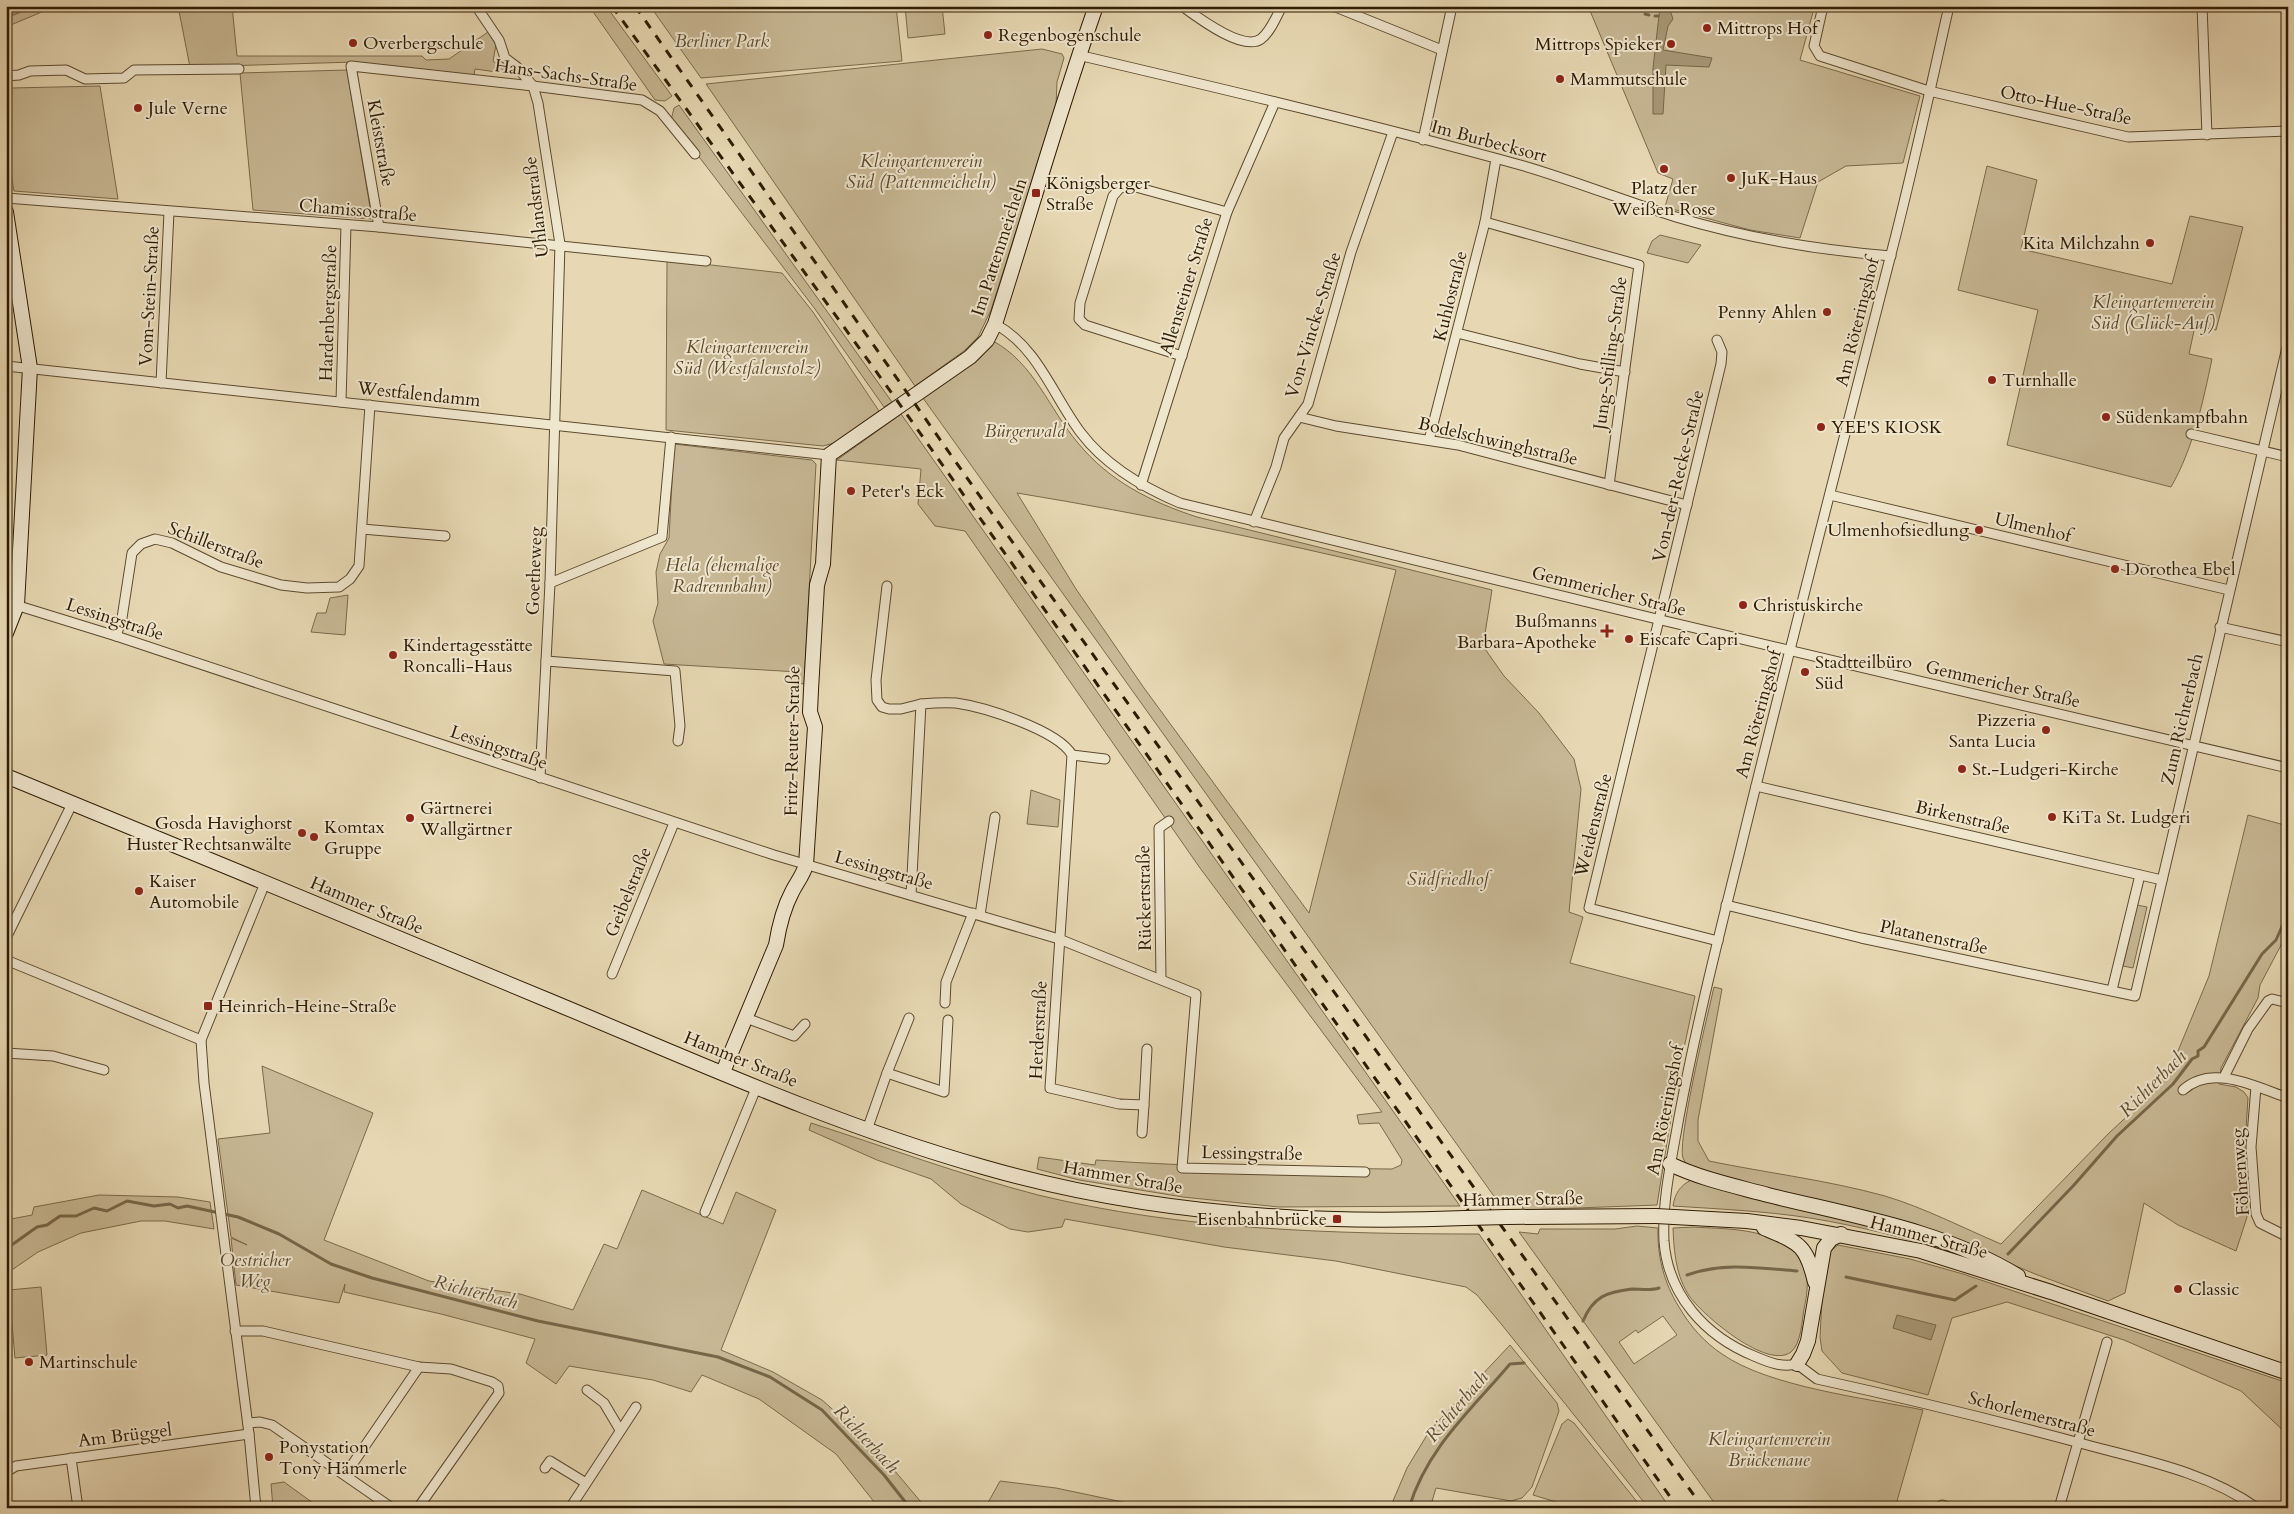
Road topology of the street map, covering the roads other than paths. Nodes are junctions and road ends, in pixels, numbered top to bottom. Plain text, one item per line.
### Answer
1 (476, 6) edge
2 (1096, 6) edge
3 (1182, 6) edge
4 (1282, 6) edge
5 (1333, 6) edge
6 (1452, 6) edge
7 (1823, 6) edge
8 (1949, 6) edge
9 (2202, 6) edge
10 (1352, 10) edge
11 (1442, 50) junction
12 (1078, 55) junction
13 (351, 66) joint
14 (239, 69) dead end
15 (6, 76) edge
16 (533, 86) junction
17 (1929, 91) junction
18 (1276, 102) junction
19 (2288, 130) edge
20 (1393, 132) junction
21 (2207, 135) junction
22 (1423, 140) junction
23 (695, 154) dead end
24 (1496, 159) junction
25 (6, 198) edge
26 (6, 212) edge
27 (169, 212) junction
28 (1227, 212) junction
29 (1485, 222) junction
30 (346, 225) junction
31 (379, 227) junction
32 (560, 244) junction
33 (1891, 256) junction
34 (706, 262) dead end
35 (995, 324) junction
36 (1457, 334) junction
37 (1717, 340) dead end
38 (2288, 343) edge
39 (1182, 356) junction
40 (2286, 360) edge
41 (6, 366) edge
42 (30, 368) junction
43 (1625, 372) junction
44 (162, 383) junction
45 (342, 402) junction
46 (370, 404) junction
47 (1299, 418) junction
48 (556, 425) junction
49 (2192, 434) dead end
50 (671, 437) junction
51 (1429, 440) junction
52 (2262, 451) junction
53 (829, 455) junction
54 (2288, 457) edge
55 (1141, 485) junction
56 (1609, 485) junction
57 (1830, 495) junction
58 (1687, 505) junction
59 (1254, 522) junction
60 (362, 529) junction
61 (445, 536) dead end
62 (550, 582) junction
63 (887, 586) dead end
64 (2229, 590) junction
65 (12, 604) edge
66 (1661, 620) junction
67 (2220, 627) junction
68 (6, 633) edge
69 (116, 636) junction
70 (2288, 642) edge
71 (1791, 650) junction
72 (546, 661) junction
73 (920, 704) junction
74 (678, 741) dead end
75 (2192, 745) junction
76 (1072, 755) junction
77 (1105, 760) dead end
78 (2288, 768) edge
79 (6, 776) edge
80 (540, 778) junction
81 (1756, 786) junction
82 (72, 804) junction
83 (995, 817) dead end
84 (1169, 821) dead end
85 (674, 822) junction
86 (806, 865) junction
87 (2140, 875) junction
88 (2162, 880) junction
89 (265, 883) junction
90 (911, 894) junction
91 (1726, 905) junction
92 (977, 914) junction
93 (6, 938) edge
94 (1059, 939) junction
95 (1718, 941) junction
96 (6, 960) edge
97 (612, 974) dead end
98 (1161, 979) junction
99 (2112, 990) junction
100 (2135, 996) joint
101 (945, 1003) dead end
102 (2288, 1003) edge
103 (746, 1018) junction
104 (909, 1018) dead end
105 (948, 1020) dead end
106 (805, 1024) dead end
107 (201, 1040) junction
108 (1147, 1049) dead end
109 (6, 1053) edge
110 (104, 1070) dead end
111 (723, 1072) junction
112 (887, 1073) junction
113 (2224, 1077) junction
114 (757, 1086) junction
115 (2256, 1087) junction
116 (2183, 1090) dead end
117 (2288, 1098) edge
118 (1144, 1105) junction
119 (867, 1130) junction
120 (1142, 1133) dead end
121 (1670, 1164) junction
122 (1365, 1172) dead end
123 (705, 1212) dead end
124 (1747, 1221) junction
125 (1842, 1234) junction
126 (2288, 1237) edge
127 (1816, 1286) junction
128 (2038, 1288) junction
129 (235, 1331) junction
130 (2108, 1342) dead end
131 (1797, 1364) junction
132 (419, 1367) junction
133 (2288, 1373) edge
134 (587, 1390) dead end
135 (636, 1407) dead end
136 (248, 1423) junction
137 (620, 1430) junction
138 (249, 1434) junction
139 (2078, 1443) junction
140 (71, 1458) junction
141 (550, 1461) dead end
142 (6, 1472) edge
143 (345, 1475) junction
144 (586, 1483) junction
145 (78, 1508) edge
146 (256, 1508) edge
147 (392, 1508) edge
148 (418, 1508) edge
149 (570, 1508) edge
150 (2059, 1508) edge
151 (2256, 1508) edge

1 - 16 street, Uhlandstraße
2 - 12 main road, Im Pattenmeicheln
3 - 4 street
5 - 10 street
6 - 11 street
7 - 17 street, Otto-Hue-Straße
8 - 17 street, Am Röteringshof
9 - 21 street
10 - 11 street
11 - 22 street
12 - 18 street, Im Burbecksort
12 - 35 main road, Im Pattenmeicheln
13 - 16 street, Hans-Sachs-Straße
13 - 31 street, Kleiststraße
14 - 15 street
16 - 23 street, Hans-Sachs-Straße
16 - 32 street, Uhlandstraße
17 - 21 street, Otto-Hue-Straße
17 - 33 street, Am Röteringshof
18 - 20 street, Im Burbecksort
18 - 28 street, Allensteiner Straße
19 - 21 street, Otto-Hue-Straße
20 - 22 street, Im Burbecksort
20 - 47 street, Von-Vincke-Straße
22 - 24 street, Im Burbecksort
24 - 29 street, Kuhlostraße
24 - 33 street, Im Burbecksort
25 - 27 street, Chamissostraße
26 - 42 main road
27 - 30 street, Chamissostraße
27 - 44 street, Vom-Stein-Straße
28 - 39 street, Allensteiner Straße
28 - 39 street
29 - 36 street, Kuhlostraße
29 - 43 street, Jung-Stilling-Straße
30 - 31 street, Chamissostraße
30 - 45 street, Hardenbergstraße
31 - 32 street, Chamissostraße
32 - 34 street, Chamissostraße
32 - 48 street, Uhlandstraße
33 - 57 street, Am Röteringshof
35 - 53 main road, Im Pattenmeicheln
35 - 55 street, Gemmericher Straße
36 - 43 street
36 - 51 street, Kuhlostraße
37 - 58 street, Von-der-Recke-Straße
38 - 40 street, Zum Richterbach
39 - 55 street, Allensteiner Straße
40 - 52 street, Zum Richterbach
41 - 42 street, Westfalendamm
42 - 44 street, Westfalendamm
42 - 65 main road
43 - 56 street, Jung-Stilling-Straße
44 - 45 street, Westfalendamm
45 - 46 street, Westfalendamm
46 - 48 street, Westfalendamm
46 - 60 street, Schillerstraße
47 - 51 street, Bodelschwinghstraße
47 - 59 street, Von-Vincke-Straße
48 - 50 street, Westfalendamm
48 - 62 street, Goetheweg
49 - 52 street
50 - 53 street, Westfalendamm
50 - 62 street
51 - 56 street, Bodelschwinghstraße
52 - 54 street
52 - 64 street, Zum Richterbach
53 - 86 main road, Fritz-Reuter-Straße
55 - 59 street, Gemmericher Straße
56 - 58 street, Bodelschwinghstraße
57 - 64 street, Ulmenhof
57 - 71 street, Am Röteringshof
58 - 66 street, Von-der-Recke-Straße
59 - 66 street, Gemmericher Straße
60 - 61 street
60 - 69 street, Schillerstraße
62 - 72 street, Goetheweg
63 - 73 street
64 - 67 street, Zum Richterbach
65 - 68 main road
65 - 69 street, Lessingstraße
66 - 71 street, Gemmericher Straße
66 - 95 street, Weidenstraße
67 - 70 street
67 - 75 street, Zum Richterbach
69 - 80 street, Lessingstraße
71 - 75 street, Gemmericher Straße
71 - 81 street, Am Röteringshof
72 - 74 street
72 - 80 street, Goetheweg
73 - 76 street
73 - 90 street
75 - 78 street, Gemmericher Straße
75 - 88 street, Zum Richterbach
76 - 77 street
76 - 94 street
79 - 82 main road, Hammer Straße
80 - 85 street, Lessingstraße
81 - 87 street, Birkenstraße
81 - 91 street, Am Röteringshof
82 - 89 main road, Hammer Straße
82 - 93 street
83 - 92 street
84 - 98 street, Rückertstraße
85 - 86 street, Lessingstraße
85 - 97 street, Geibelstraße
86 - 90 street, Lessingstraße
86 - 103 main road, Fritz-Reuter-Straße
87 - 88 street, Birkenstraße
87 - 99 street
88 - 100 street, Zum Richterbach
89 - 107 street
89 - 111 main road, Hammer Straße
90 - 92 street, Lessingstraße
91 - 95 street, Am Röteringshof
91 - 99 street, Platanenstraße
92 - 94 street, Lessingstraße
92 - 101 street
94 - 98 street, Lessingstraße
94 - 118 street, Herderstraße
95 - 121 street, Am Röteringshof
96 - 107 street
98 - 122 street, Lessingstraße
99 - 100 street, Platanenstraße
102 - 113 street
103 - 106 street
103 - 111 main road, Fritz-Reuter-Straße
104 - 112 street
105 - 112 street
107 - 129 street
108 - 118 street
109 - 110 street
111 - 114 main road, Hammer Straße
112 - 119 street
113 - 115 street
113 - 116 street
114 - 119 main road, Hammer Straße
114 - 123 street
115 - 117 street
115 - 126 street, Föhrenweg
118 - 120 street
119 - 124 main road, Hammer Straße, bridge
121 - 128 main road
121 - 131 street, Am Röteringshof
124 - 125 main road, Hammer Straße
124 - 127 main road
125 - 127 main road
125 - 128 main road, Hammer Straße
127 - 131 main road
128 - 133 main road, Hammer Straße
129 - 132 street
129 - 136 street
130 - 139 street
131 - 139 street, Schorlemerstraße
132 - 143 street
132 - 148 street
134 - 137 street
135 - 137 street
136 - 138 street
136 - 143 street
137 - 144 street
138 - 140 street, Am Brüggel
138 - 146 street
139 - 150 street
139 - 151 street, Schorlemerstraße
140 - 142 street, Am Brüggel
140 - 145 street
141 - 144 street
143 - 147 street
144 - 149 street

